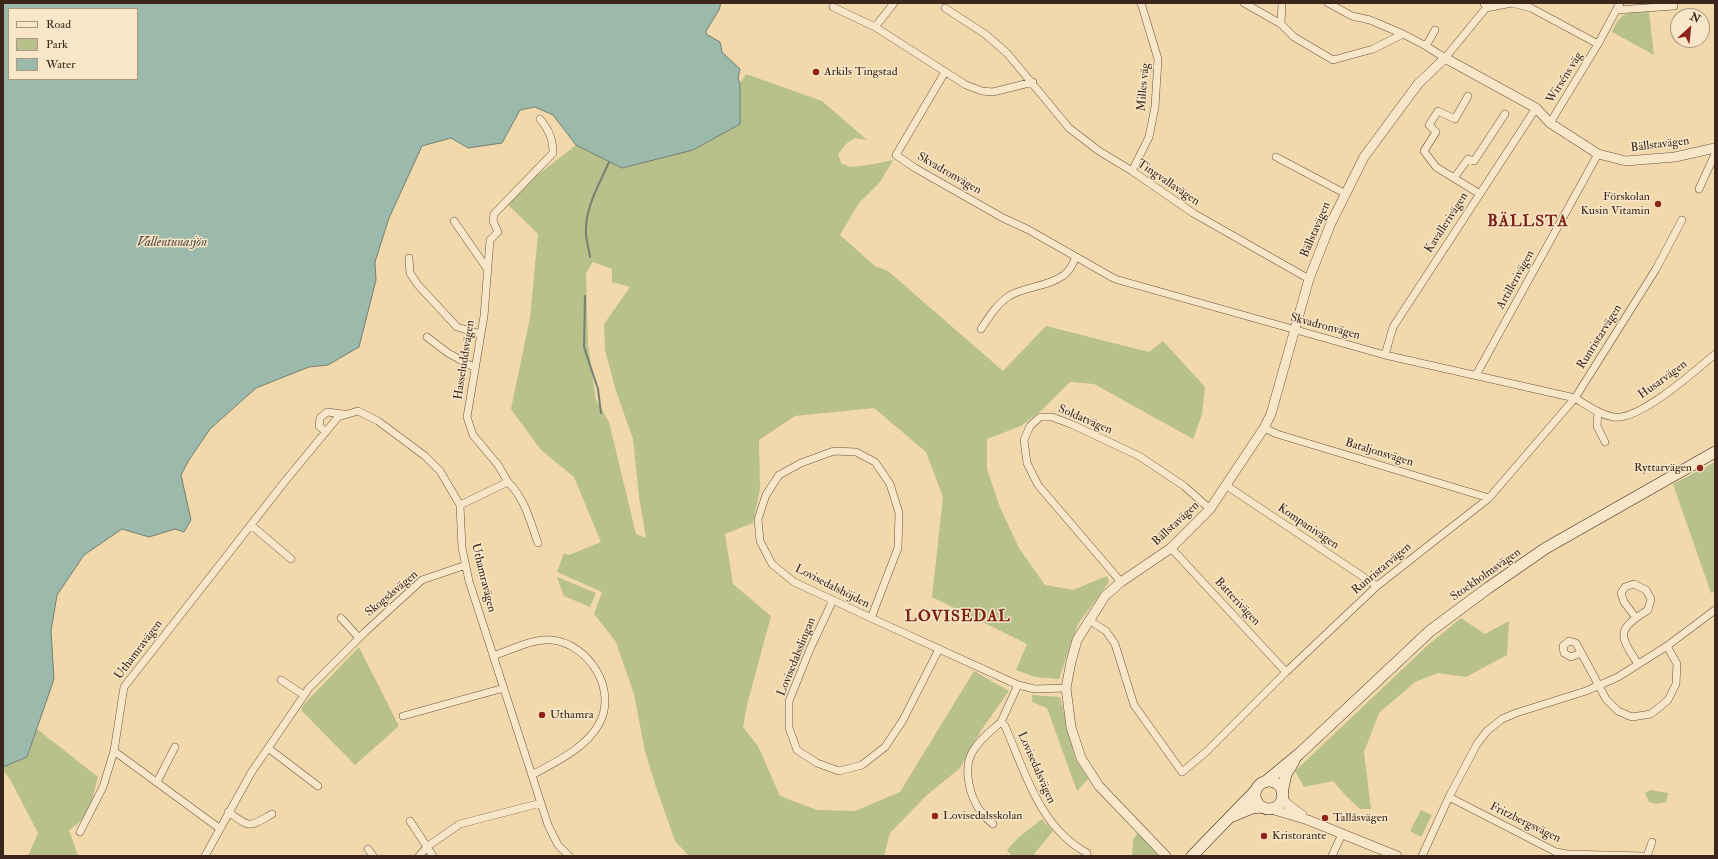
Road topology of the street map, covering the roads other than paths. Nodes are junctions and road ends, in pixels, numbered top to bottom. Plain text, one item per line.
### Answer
1 (894, 3) edge
2 (1141, 3) edge
3 (1244, 3) edge
4 (1282, 3) edge
5 (1328, 3) edge
6 (1485, 5) edge
7 (1618, 6) edge
8 (1674, 6) dead end
9 (833, 7) dead end
10 (945, 8) dead end
11 (1281, 24) junction
12 (875, 27) junction
13 (1435, 30) dead end
14 (1403, 34) junction
15 (1598, 44) junction
16 (1426, 46) junction
17 (1445, 58) junction
18 (945, 72) junction
19 (1033, 82) junction
20 (1468, 96) dead end
21 (1536, 108) junction
22 (1505, 114) dead end
23 (540, 119) dead end
24 (1550, 122) junction
25 (1715, 148) edge
26 (1598, 154) junction
27 (1715, 154) edge
28 (1276, 158) dead end
29 (1132, 171) junction
30 (1454, 178) junction
31 (1699, 189) dead end
32 (1346, 194) junction
33 (1480, 194) junction
34 (1682, 220) dead end
35 (454, 221) dead end
36 (1076, 257) junction
37 (409, 258) dead end
38 (488, 270) junction
39 (1309, 279) junction
40 (981, 329) dead end
41 (1295, 330) junction
42 (481, 334) junction
43 (427, 337) dead end
44 (1715, 354) edge
45 (1385, 355) junction
46 (475, 368) junction
47 (1476, 375) junction
48 (1575, 398) junction
49 (1598, 412) junction
50 (345, 415) junction
51 (1264, 428) junction
52 (326, 432) junction
53 (1605, 442) dead end
54 (1715, 452) edge
55 (508, 482) junction
56 (1227, 486) junction
57 (1489, 498) junction
58 (460, 505) junction
59 (1210, 509) junction
60 (252, 525) junction
61 (538, 543) dead end
62 (1171, 548) junction
63 (291, 559) dead end
64 (466, 565) junction
65 (1121, 582) junction
66 (1377, 586) junction
67 (833, 600) junction
68 (1715, 610) edge
69 (341, 618) dead end
70 (871, 618) junction
71 (1636, 618) junction
72 (1089, 620) junction
73 (359, 638) junction
74 (1667, 646) junction
75 (939, 649) junction
76 (1581, 653) dead end
77 (493, 656) junction
78 (1638, 664) junction
79 (1286, 672) junction
80 (281, 680) dead end
81 (1018, 685) junction
82 (1600, 685) junction
83 (504, 688) junction
84 (1066, 688) junction
85 (304, 695) junction
86 (403, 716) dead end
87 (1001, 722) junction
88 (175, 747) dead end
89 (268, 748) junction
90 (114, 751) junction
91 (1299, 754) junction
92 (532, 775) junction
93 (157, 782) junction
94 (1265, 782) junction
95 (318, 786) dead end
96 (1256, 790) junction
97 (1282, 795) junction
98 (1449, 797) junction
99 (541, 803) junction
100 (1266, 808) junction
101 (228, 812) junction
102 (272, 814) dead end
103 (1228, 818) junction
104 (1308, 820) junction
105 (410, 821) dead end
106 (993, 824) dead end
107 (219, 828) junction
108 (80, 832) dead end
109 (1342, 834) junction
110 (1652, 842) dead end
111 (428, 846) junction
112 (368, 849) dead end
113 (1087, 853) dead end
114 (1634, 855) edge
115 (205, 856) edge
116 (373, 856) edge
117 (419, 856) edge
118 (433, 856) edge
119 (569, 856) edge
120 (1166, 856) edge
121 (1192, 856) edge
122 (1332, 856) edge
123 (1397, 856) edge
124 (1422, 856) edge
125 (1643, 856) edge
126 (1647, 856) edge

1 - 12 street
2 - 29 street, Milles väg
3 - 11 street
4 - 11 street
5 - 14 street
6 - 15 street, Wirséns väg
6 - 17 street
7 - 8 street, Wirséns väg
7 - 15 street, Wirséns väg
9 - 12 street
10 - 19 street, Tingvallavägen
11 - 14 street
12 - 18 street
13 - 16 street
14 - 16 street
15 - 24 street, Wirséns väg
16 - 17 street
17 - 21 street, Bällstavägen
17 - 32 street, Bällstavägen
18 - 19 street
18 - 36 street, Skvadronvägen
19 - 29 street, Tingvallavägen
20 - 30 street
21 - 24 street, Bällstavägen
21 - 33 street, Kavallerivägen
22 - 30 street
23 - 38 street, Hasseluddsvägen
24 - 26 street, Bällstavägen
25 - 26 street, Bällstavägen
26 - 47 street, Artillerivägen
27 - 31 street
28 - 32 street, Bällstavägen
29 - 39 street, Tingvallavägen
30 - 33 street
32 - 39 street, Bällstavägen
33 - 45 street, Kavallerivägen
34 - 48 street, Runristarvägen
35 - 38 street
36 - 40 street
36 - 41 street, Skvadronvägen
37 - 42 street
38 - 42 street, Hasseluddsvägen
39 - 41 street, Bällstavägen
41 - 45 street, Skvadronvägen
41 - 51 street, Bällstavägen
42 - 46 street, Hasseluddsvägen
43 - 46 street
44 - 49 street, Husarvägen
45 - 47 street, Skvadronvägen
46 - 55 street, Hasseluddsvägen
47 - 48 street, Skvadronvägen
48 - 49 street, Husarvägen
48 - 57 street, Runristarvägen
49 - 53 street
50 - 52 street, Uthamravägen
50 - 52 street, Uthamravägen
50 - 58 street, Uthamravägen
51 - 56 street, Bällstavägen
51 - 57 street, Bataljonsvägen
52 - 60 street, Uthamravägen
54 - 91 main road, Stockholmsvägen
55 - 58 street
55 - 61 street, Hasseluddsvägen
56 - 59 street, Bällstavägen
56 - 66 street, Kompanivägen
57 - 66 street, Runristarvägen
58 - 64 street, Uthamravägen
59 - 62 street, Bällstavägen
59 - 65 street, Soldatvägen
60 - 63 street
60 - 90 street, Uthamravägen
62 - 65 street, Bällstavägen
62 - 79 street, Batterivägen
64 - 73 street, Skogsåsvägen
64 - 77 street, Uthamravägen
65 - 72 street, Bällstavägen
66 - 79 street, Runristarvägen
67 - 70 street, Lovisedalshöjden
67 - 70 street, Lovisedalshöjden
67 - 75 street, Lovisedalsslingan
68 - 74 street
69 - 73 street
70 - 75 street, Lovisedalshöjden
71 - 71 street
71 - 78 street
72 - 79 street, Runristarvägen
72 - 84 street, Bällstavägen
73 - 85 street, Skogsåsvägen
74 - 78 street
74 - 82 street
75 - 81 street, Lovisedalshöjden
76 - 82 street
77 - 83 street, Uthamravägen
77 - 92 street
78 - 82 street
80 - 85 street
81 - 84 street, Lovisedalshöjden
81 - 87 street
82 - 98 street
83 - 86 street
83 - 92 street, Uthamravägen
84 - 120 street, Bällstavägen
85 - 89 street, Skogsåsvägen
87 - 106 street
87 - 113 street, Lovisedalsvägen
88 - 93 street
89 - 95 street
89 - 101 street, Skogsåsvägen
90 - 93 street
90 - 108 street, Uthamravägen
91 - 94 main road, Stockholmsvägen
91 - 97 main road, Stockholmsvägen
92 - 99 street, Uthamravägen
93 - 107 street
94 - 96 main road
94 - 97 main road
96 - 100 main road
96 - 103 main road
97 - 100 main road
97 - 104 street
98 - 114 street, Fritzbergsvägen
98 - 124 street
99 - 111 street
99 - 119 street, Uthamravägen
100 - 103 main road
100 - 104 street
101 - 102 street
101 - 107 street, Skogsåsvägen
103 - 121 main road
104 - 109 street
105 - 111 street
107 - 115 street, Skogsåsvägen
109 - 122 street
109 - 123 street
110 - 126 street
111 - 117 street
111 - 118 street
112 - 116 street
114 - 125 street, Fritzbergsvägen

